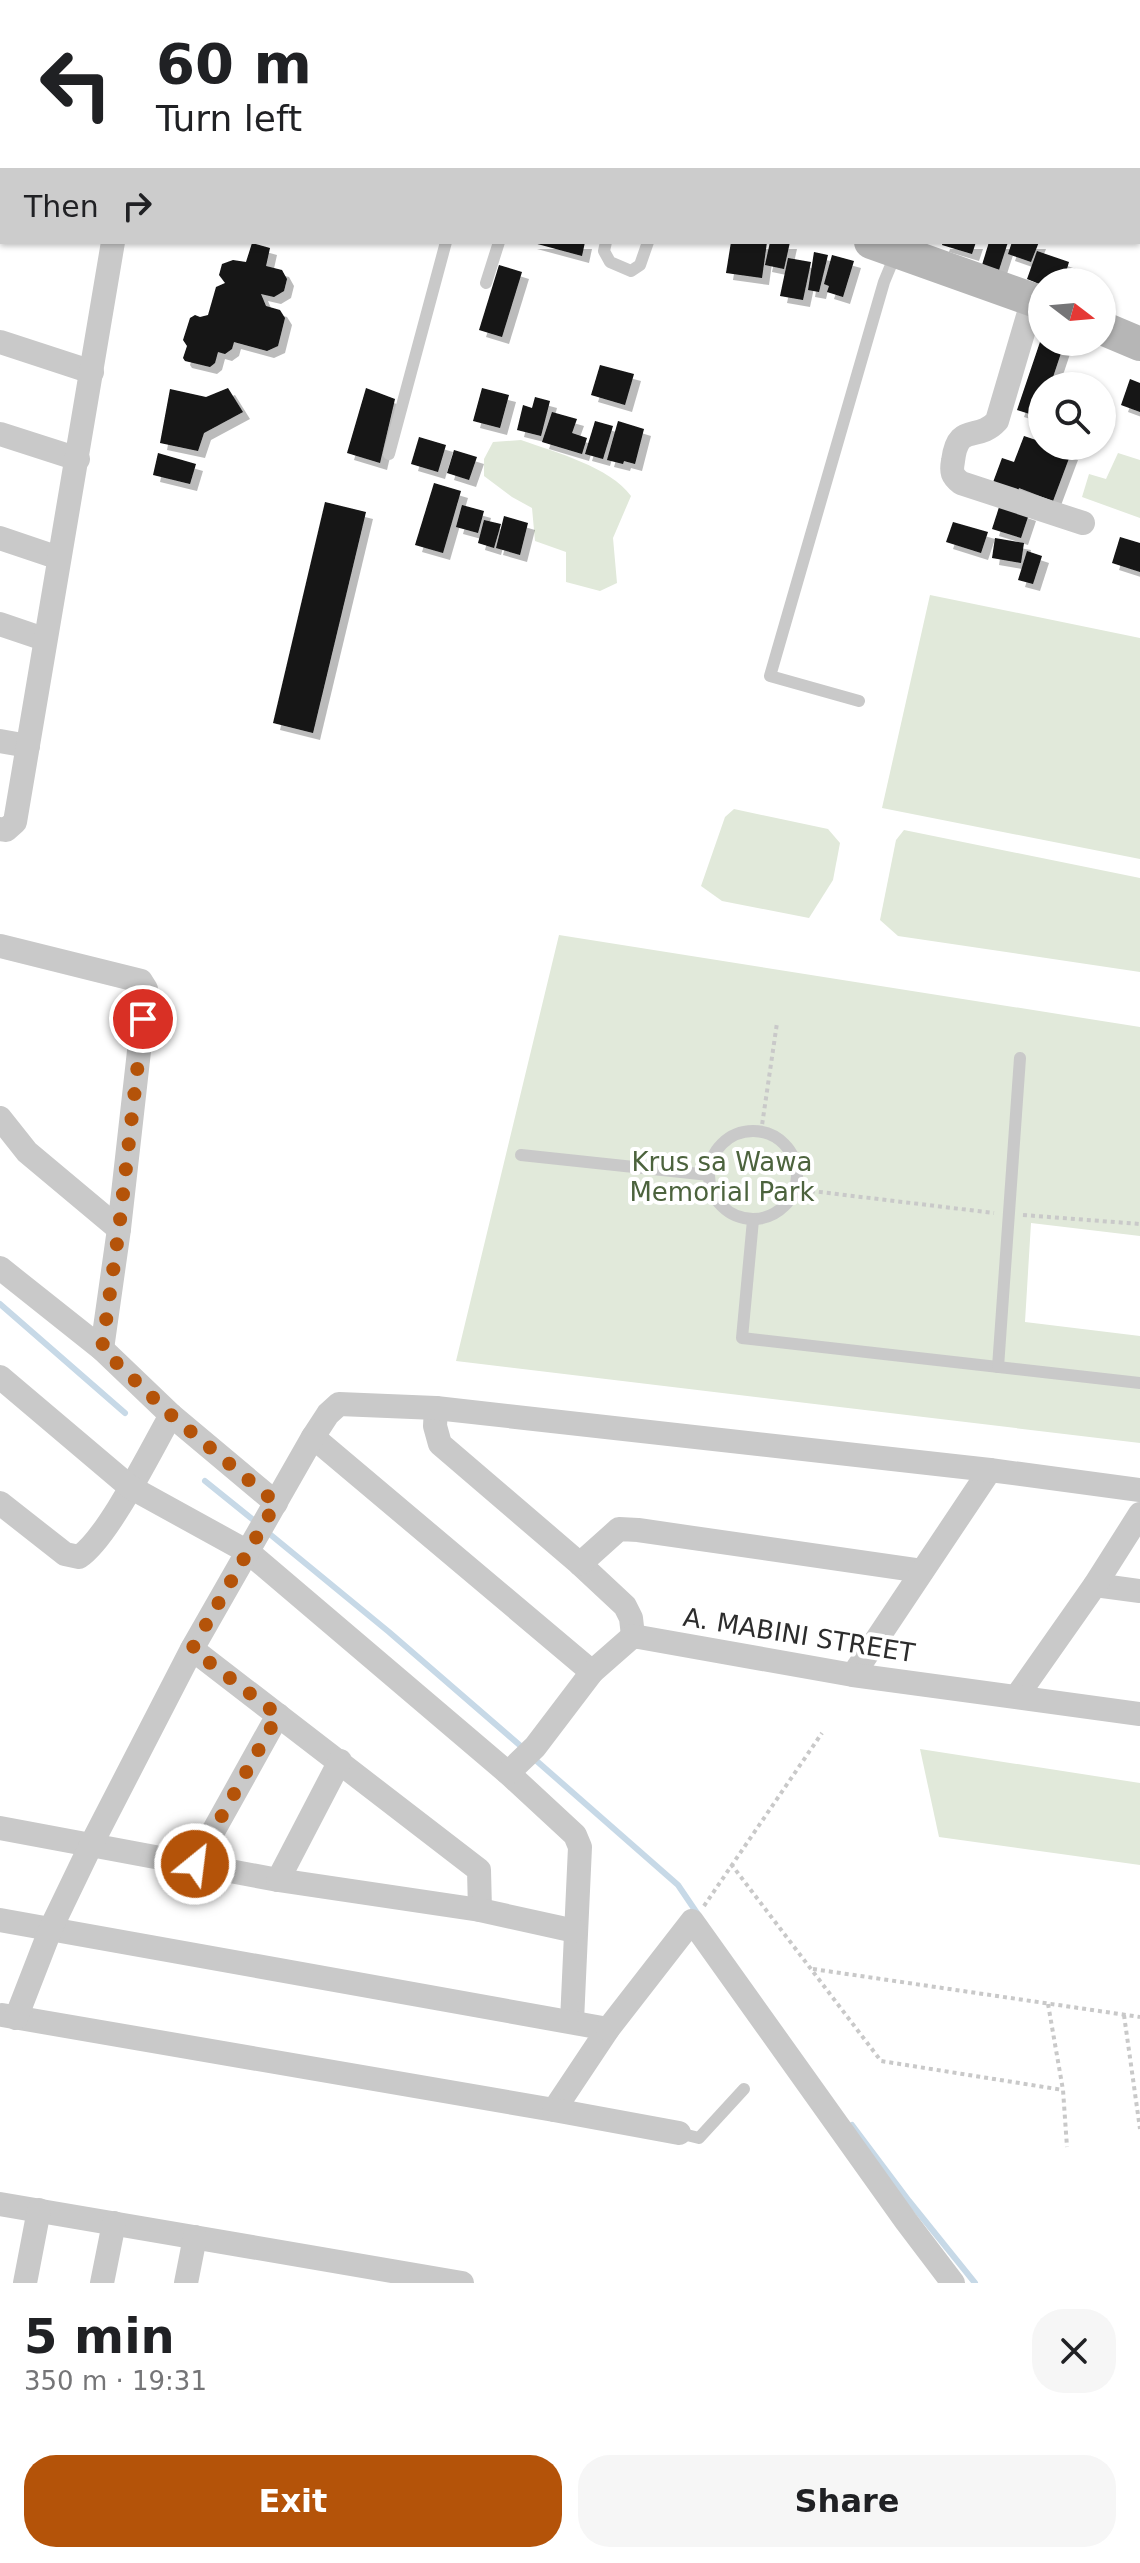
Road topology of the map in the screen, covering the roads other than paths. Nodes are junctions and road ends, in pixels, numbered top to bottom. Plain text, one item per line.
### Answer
1 (113, 244) edge
2 (445, 244) edge
3 (498, 244) edge
4 (606, 244) edge
5 (647, 244) edge
6 (884, 246) edge
7 (486, 283) dead end
8 (1028, 297) edge
9 (1028, 330) edge
10 (1116, 334) edge
11 (0, 342) edge
12 (1140, 344) edge
13 (92, 372) junction
14 (0, 434) edge
15 (389, 454) dead end
16 (78, 459) junction
17 (1083, 523) dead end
18 (0, 538) edge
19 (59, 558) junction
20 (0, 624) edge
21 (44, 639) junction
22 (859, 701) dead end
23 (0, 741) edge
24 (28, 746) junction
25 (3, 830) edge
26 (0, 946) edge
27 (1020, 1058) dead end
28 (0, 1118) edge
29 (521, 1155) dead end
30 (709, 1175) junction
31 (753, 1220) junction
32 (119, 1229) junction
33 (0, 1268) edge
34 (102, 1349) junction
35 (998, 1367) junction
36 (0, 1377) edge
37 (1140, 1383) edge
38 (436, 1408) junction
39 (171, 1415) junction
40 (313, 1437) junction
41 (990, 1470) junction
42 (130, 1487) junction
43 (1140, 1490) edge
44 (0, 1503) edge
45 (1140, 1514) edge
46 (262, 1526) junction
47 (580, 1564) junction
48 (922, 1571) junction
49 (1095, 1585) junction
50 (1140, 1591) edge
51 (633, 1636) junction
52 (192, 1649) junction
53 (592, 1672) junction
54 (853, 1675) junction
55 (1017, 1696) junction
56 (1140, 1714) edge
57 (278, 1715) junction
58 (522, 1760) junction
59 (340, 1761) junction
60 (0, 1828) edge
61 (91, 1845) junction
62 (195, 1864) junction
63 (278, 1880) junction
64 (480, 1910) junction
65 (0, 1920) edge
66 (51, 1928) junction
67 (575, 1931) junction
68 (8, 2016) edge
69 (572, 2021) junction
70 (608, 2029) junction
71 (744, 2089) dead end
72 (554, 2110) junction
73 (679, 2133) joint
74 (0, 2204) edge
75 (39, 2210) junction
76 (114, 2223) junction
77 (195, 2237) junction
78 (353, 2275) edge
79 (25, 2283) edge
80 (102, 2283) edge
81 (186, 2283) edge
82 (462, 2283) edge
83 (953, 2283) edge

1 - 13 street
2 - 15 lane
3 - 7 lane
4 - 5 lane
6 - 8 main road
6 - 22 lane
9 - 17 street
10 - 12 main road
11 - 13 street
13 - 16 street
14 - 16 street
16 - 19 street
18 - 19 street
19 - 21 street
20 - 21 street
21 - 24 street
23 - 24 street
24 - 25 street
26 - 32 street
27 - 35 lane
28 - 32 street
29 - 30 lane
30 - 31 lane
30 - 31 lane
31 - 35 lane
32 - 34 street
33 - 34 street
34 - 39 street
35 - 37 lane
36 - 42 street
38 - 40 street
38 - 41 street
38 - 47 street
39 - 42 street
39 - 46 street
40 - 46 street
40 - 53 street
41 - 43 street
41 - 48 street
42 - 44 street
42 - 46 street
45 - 49 street
46 - 52 street
46 - 58 street
47 - 48 street
47 - 51 street
48 - 54 street
49 - 50 street
49 - 55 street
51 - 53 street
51 - 54 street, A. MABINI STREET
52 - 57 street
52 - 61 street
53 - 58 street
54 - 55 street, A. MABINI STREET
55 - 56 street, A. MABINI STREET
57 - 59 street
57 - 62 street
58 - 67 street
59 - 63 street
59 - 64 street
60 - 61 street
61 - 62 street
61 - 66 street
62 - 63 street
63 - 64 street
64 - 67 street
65 - 66 street
66 - 68 street
66 - 69 street
67 - 69 street
68 - 72 street
69 - 70 street
70 - 72 street
70 - 83 street
71 - 73 lane
72 - 73 street
74 - 75 street
75 - 76 street
75 - 79 street
76 - 77 street
76 - 80 street
77 - 78 street
77 - 81 street
78 - 82 street

